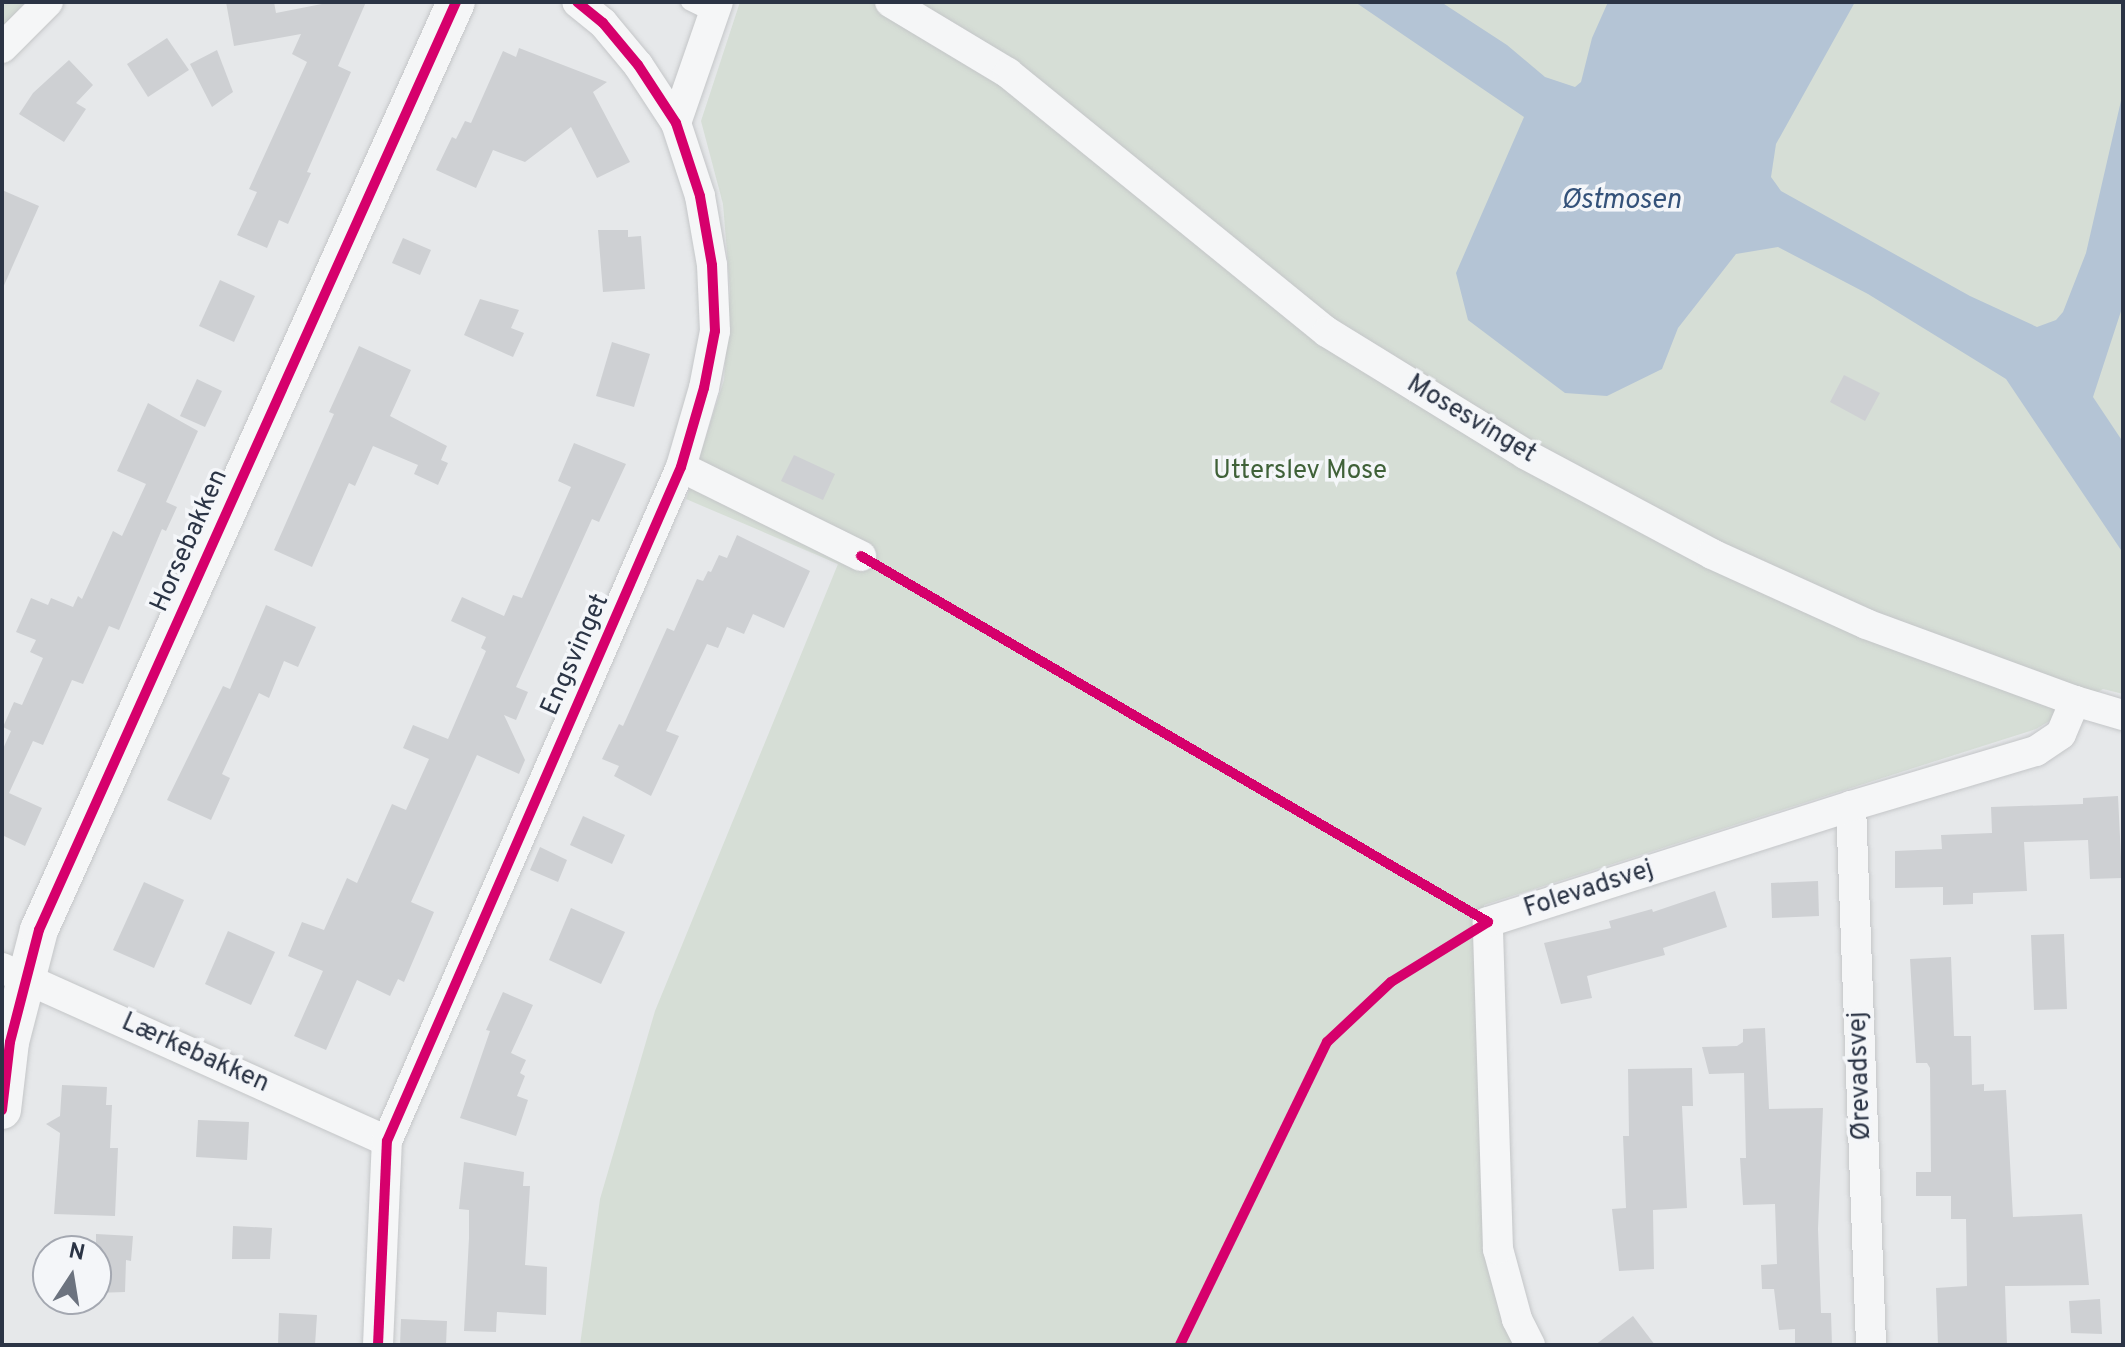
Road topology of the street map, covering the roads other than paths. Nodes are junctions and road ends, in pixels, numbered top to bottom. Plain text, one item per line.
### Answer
1 (48, 2) edge
2 (456, 2) edge
3 (577, 2) edge
4 (890, 2) edge
5 (707, 6) edge
6 (2, 48) edge
7 (676, 123) junction
8 (681, 467) junction
9 (861, 556) dead end
10 (2075, 701) junction
11 (2123, 715) edge
12 (1851, 806) junction
13 (14, 973) edge
14 (2, 1110) edge
15 (387, 1141) junction
16 (378, 1345) edge
17 (1530, 1345) edge
18 (1871, 1345) edge

1 - 6 street
2 - 13 street, Horsebakken
3 - 7 street, Engsvinget
4 - 10 street, Mosesvinget
5 - 7 street
7 - 8 street, Engsvinget
8 - 9 street
8 - 15 street, Engsvinget
10 - 11 street, Mosesvinget
10 - 12 street, Folevadsvej
12 - 17 street, Folevadsvej
12 - 18 street, Ørevadsvej
13 - 14 street, Horsebakken
13 - 15 street, Lærkebakken
15 - 16 street, Engsvinget

